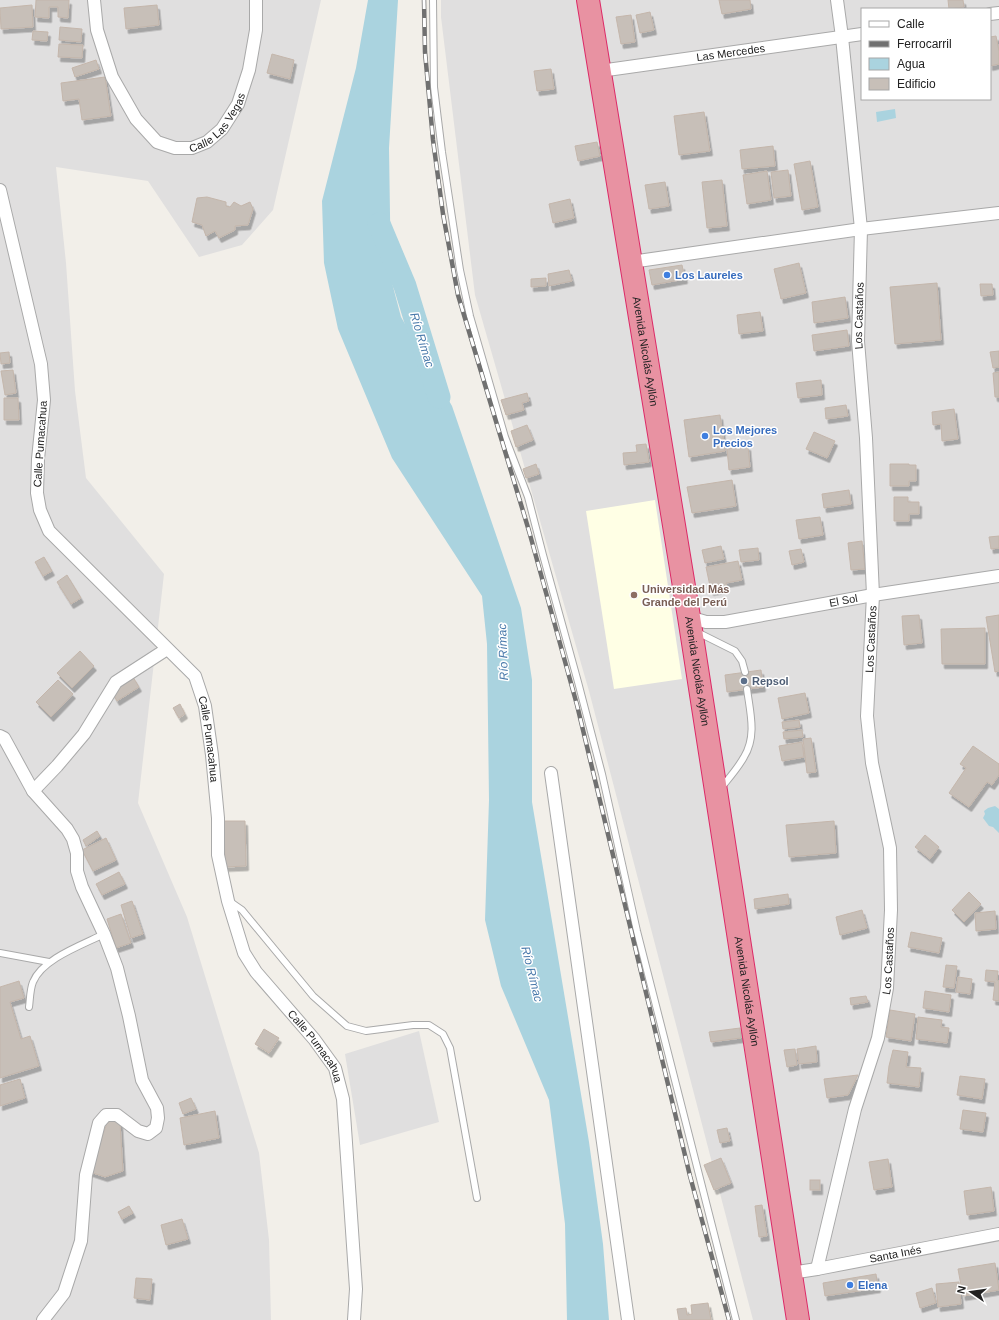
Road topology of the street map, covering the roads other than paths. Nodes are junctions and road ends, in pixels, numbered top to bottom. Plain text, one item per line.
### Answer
1 (94, 0) edge
2 (256, 0) edge
3 (433, 0) edge
4 (588, 0) edge
5 (837, 0) edge
6 (861, 34) edge
7 (842, 37) junction
8 (600, 72) junction
9 (0, 190) edge
10 (999, 213) edge
11 (861, 229) junction
12 (631, 262) junction
13 (999, 576) edge
14 (873, 595) junction
15 (690, 623) junction
16 (167, 649) junction
17 (745, 672) dead end
18 (747, 689) dead end
19 (0, 736) edge
20 (551, 773) dead end
21 (33, 791) junction
22 (717, 794) junction
23 (228, 900) junction
24 (104, 934) junction
25 (0, 953) edge
26 (49, 962) junction
27 (29, 1007) dead end
28 (477, 1198) dead end
29 (999, 1234) edge
30 (817, 1270) junction
31 (791, 1273) junction
32 (43, 1320) edge
33 (354, 1320) edge
34 (628, 1320) edge
35 (736, 1320) edge
36 (798, 1320) edge

1 - 2 street, Calle Las Vegas
3 - 35 lane
4 - 8 highway, Avenida Nicolás Ayllón
5 - 7 street, Los Castaños
6 - 7 street, Las Mercedes
7 - 8 street, Las Mercedes
7 - 11 street, Los Castaños
8 - 12 highway, Avenida Nicolás Ayllón
9 - 16 street, Calle Pumacahua
10 - 11 street
11 - 12 street
11 - 14 street, Los Castaños
12 - 15 highway, Avenida Nicolás Ayllón
13 - 14 street, El Sol
14 - 15 street, El Sol
14 - 30 street, Los Castaños
15 - 17 lane
15 - 22 highway, Avenida Nicolás Ayllón
16 - 21 street
16 - 23 street, Calle Pumacahua
18 - 22 lane
19 - 21 street
20 - 34 street
21 - 24 street
22 - 31 highway, Avenida Nicolás Ayllón
23 - 28 lane
23 - 33 street, Calle Pumacahua
24 - 26 lane
24 - 32 street
25 - 26 lane
26 - 27 lane
29 - 30 street, Santa Inés
30 - 31 street, Santa Inés
31 - 36 highway, Avenida Nicolás Ayllón

